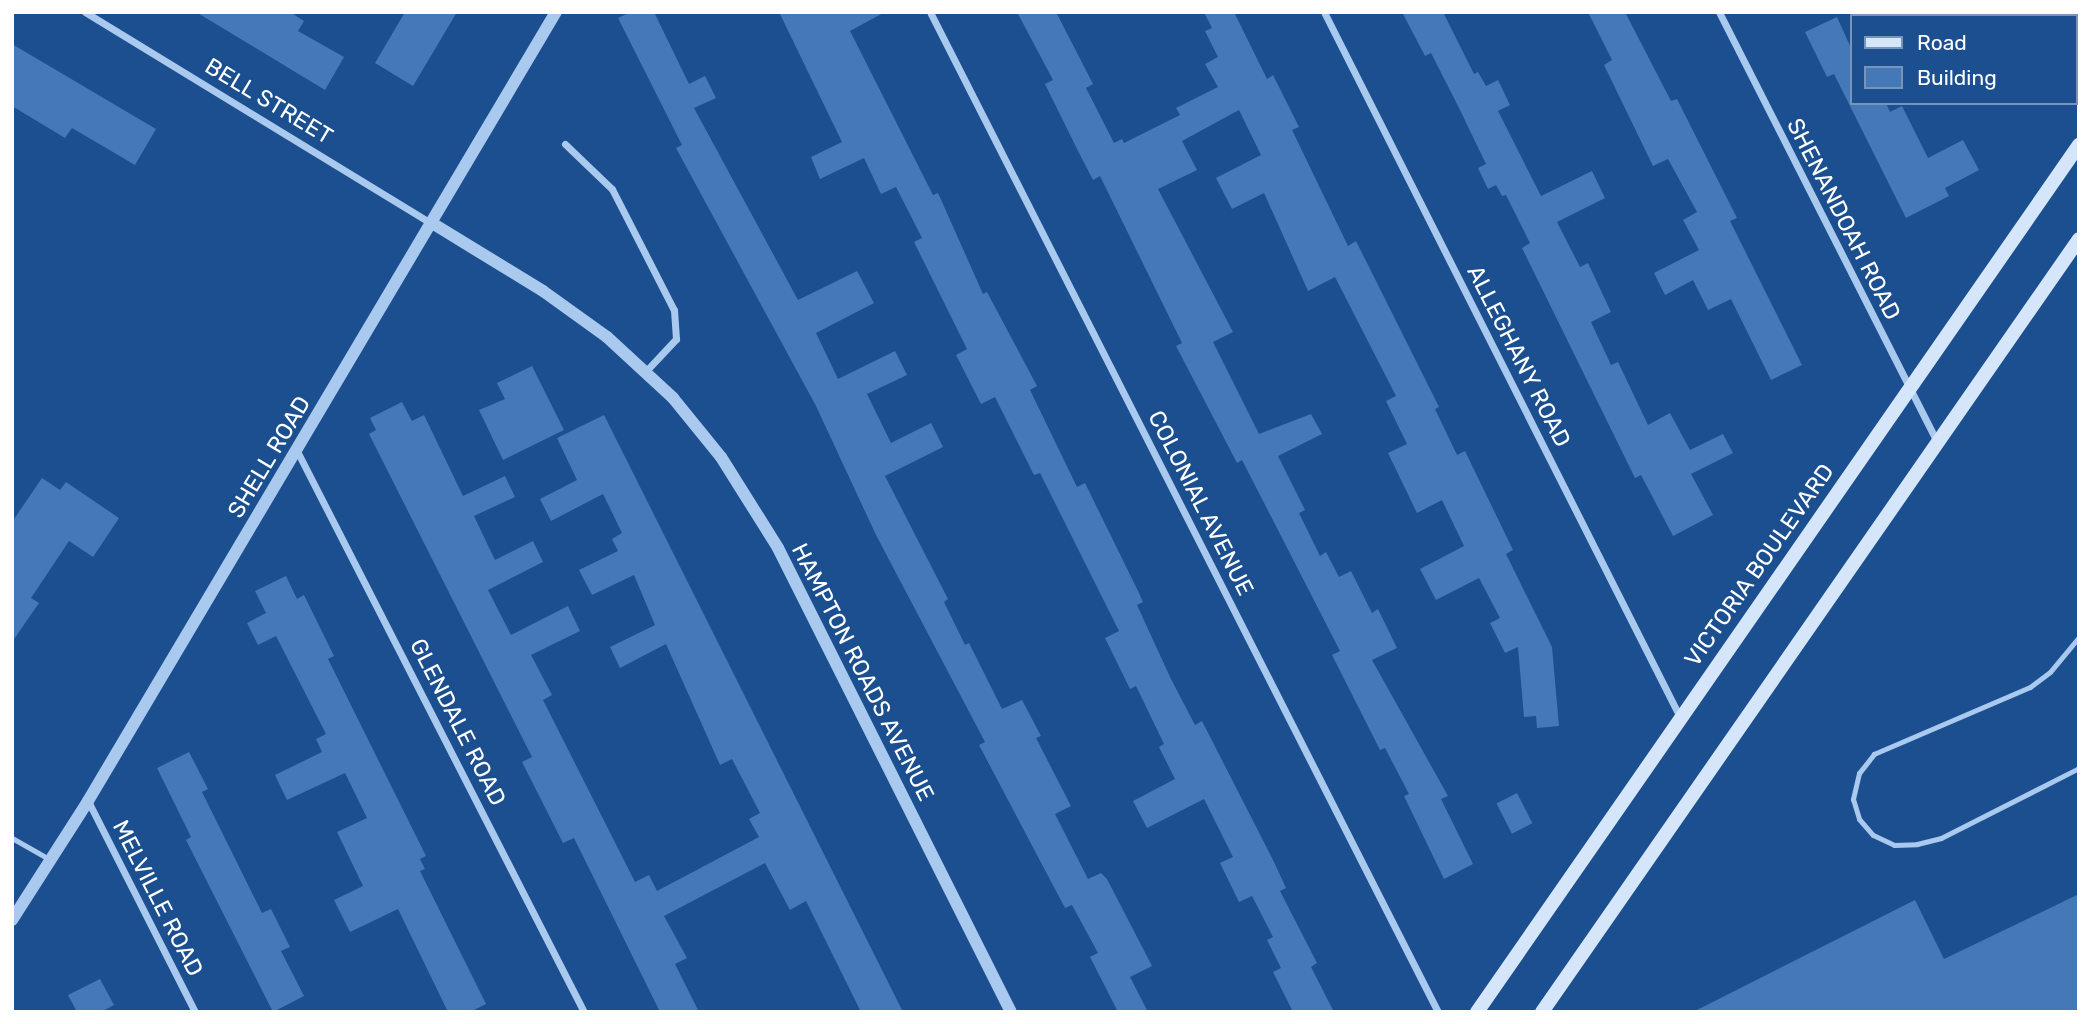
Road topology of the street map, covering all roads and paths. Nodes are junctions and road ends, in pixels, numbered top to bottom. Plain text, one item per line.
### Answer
1 (85, 12) edge
2 (556, 12) edge
3 (930, 12) edge
4 (1324, 12) edge
5 (1718, 12) edge
6 (565, 144) dead end
7 (2079, 145) edge
8 (432, 223) junction
9 (2079, 239) edge
10 (646, 371) junction
11 (1909, 391) junction
12 (1937, 442) junction
13 (297, 451) junction
14 (2079, 637) edge
15 (1681, 718) junction
16 (2079, 768) edge
17 (88, 801) junction
18 (12, 838) edge
19 (51, 860) junction
20 (12, 920) edge
21 (195, 1012) edge
22 (584, 1012) edge
23 (1011, 1012) edge
24 (1438, 1012) edge
25 (1477, 1012) edge
26 (1542, 1012) edge

1 - 8 street, BELL STREET
2 - 8 street, SHELL ROAD
3 - 24 street, COLONIAL AVENUE
4 - 15 street, ALLEGHANY ROAD
5 - 11 street, SHENANDOAH ROAD
6 - 10 street
7 - 11 main road, VICTORIA BOULEVARD
8 - 10 street, HAMPTON ROADS AVENUE
8 - 13 street, SHELL ROAD
9 - 12 main road
10 - 23 street, HAMPTON ROADS AVENUE
11 - 12 street, SHENANDOAH ROAD
11 - 15 main road, VICTORIA BOULEVARD
12 - 26 main road
13 - 17 street, SHELL ROAD
13 - 22 street, GLENDALE ROAD
14 - 16 lane
15 - 25 main road, VICTORIA BOULEVARD
17 - 19 street, SHELL ROAD
17 - 21 street, MELVILLE ROAD
18 - 19 lane
19 - 20 street, SHELL ROAD

